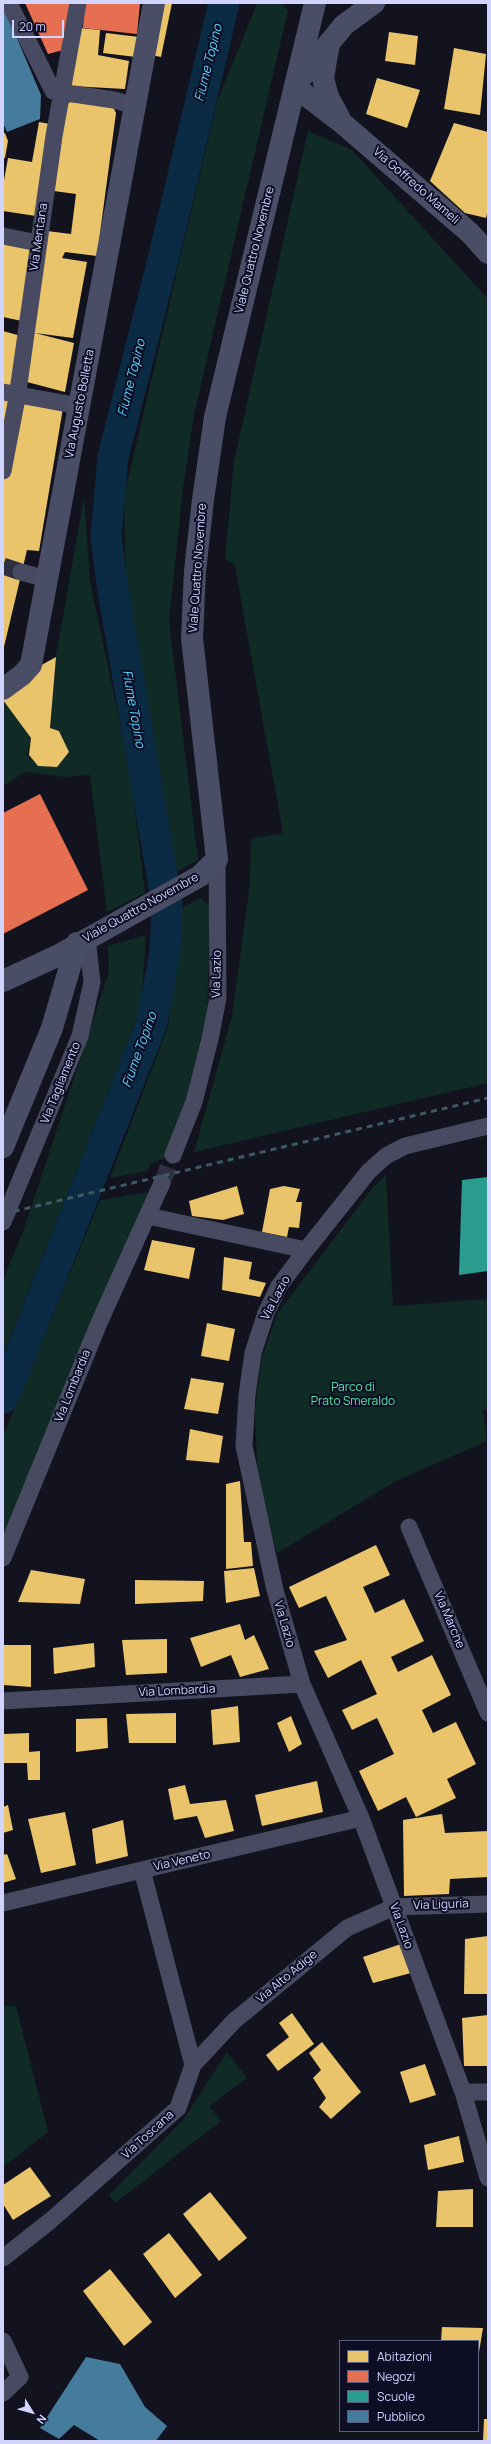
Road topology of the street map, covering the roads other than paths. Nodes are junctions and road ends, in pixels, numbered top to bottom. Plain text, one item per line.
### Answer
1 (9, 3) edge
2 (78, 3) edge
3 (154, 3) edge
4 (315, 3) edge
5 (374, 3) edge
6 (330, 40) junction
7 (295, 86) junction
8 (63, 94) junction
9 (135, 106) junction
10 (341, 122) junction
11 (3, 236) edge
12 (38, 243) junction
13 (488, 253) edge
14 (10, 394) edge
15 (80, 406) junction
16 (4, 461) edge
17 (21, 572) tunnel mouth
18 (47, 578) junction
19 (3, 689) edge
20 (217, 859) junction
21 (82, 941) junction
22 (3, 981) edge
23 (488, 1126) edge
24 (3, 1147) edge
25 (173, 1155) tunnel mouth
26 (162, 1183) tunnel mouth
27 (148, 1216) junction
28 (3, 1222) edge
29 (306, 1250) junction
30 (409, 1527) dead end
31 (3, 1558) edge
32 (302, 1684) junction
33 (3, 1701) edge
34 (488, 1714) edge
35 (361, 1818) junction
36 (142, 1870) junction
37 (3, 1903) edge
38 (488, 1904) edge
39 (394, 1906) junction
40 (193, 2065) junction
41 (463, 2092) junction
42 (488, 2092) edge
43 (488, 2178) edge
44 (3, 2258) edge
45 (3, 2341) edge
46 (3, 2393) edge

1 - 8 street
2 - 8 street, Via Mentana
3 - 9 main road, Via Augusto Bolletta
4 - 7 main road, Viale Quattro Novembre
5 - 6 main road, Viale Quattro Novembre
6 - 7 main road, Viale Quattro Novembre
6 - 10 main road, Via Goffredo Mameli
7 - 10 main road, Via Goffredo Mameli
7 - 20 main road, Viale Quattro Novembre
8 - 9 street
8 - 12 street, Via Mentana
9 - 15 main road, Via Augusto Bolletta
10 - 13 main road, Via Goffredo Mameli
11 - 12 street
12 - 14 street, Via Mentana
14 - 15 street
14 - 16 street, Via Mentana
15 - 18 main road, Via Augusto Bolletta
17 - 18 street
18 - 19 main road, Via Augusto Bolletta
20 - 21 main road, Viale Quattro Novembre
20 - 25 street, Via Lazio
21 - 22 main road, Viale Quattro Novembre
21 - 24 main road
21 - 28 street, Via Tagliamento
23 - 29 street, Via Lazio
26 - 27 street
27 - 29 street
27 - 31 street, Via Lombardia
29 - 32 street, Via Lazio
30 - 34 street, Via Marche
32 - 33 street, Via Lombardia
32 - 35 street, Via Lazio
35 - 36 street, Via Veneto
35 - 39 street, Via Lazio
36 - 37 street, Via Veneto
36 - 40 street
38 - 39 street, Via Liguria
39 - 40 street, Via Alto Adige
39 - 41 street, Via Lazio
40 - 44 street, Via Toscana
41 - 42 street
41 - 43 street, Via Lazio
45 - 46 street

